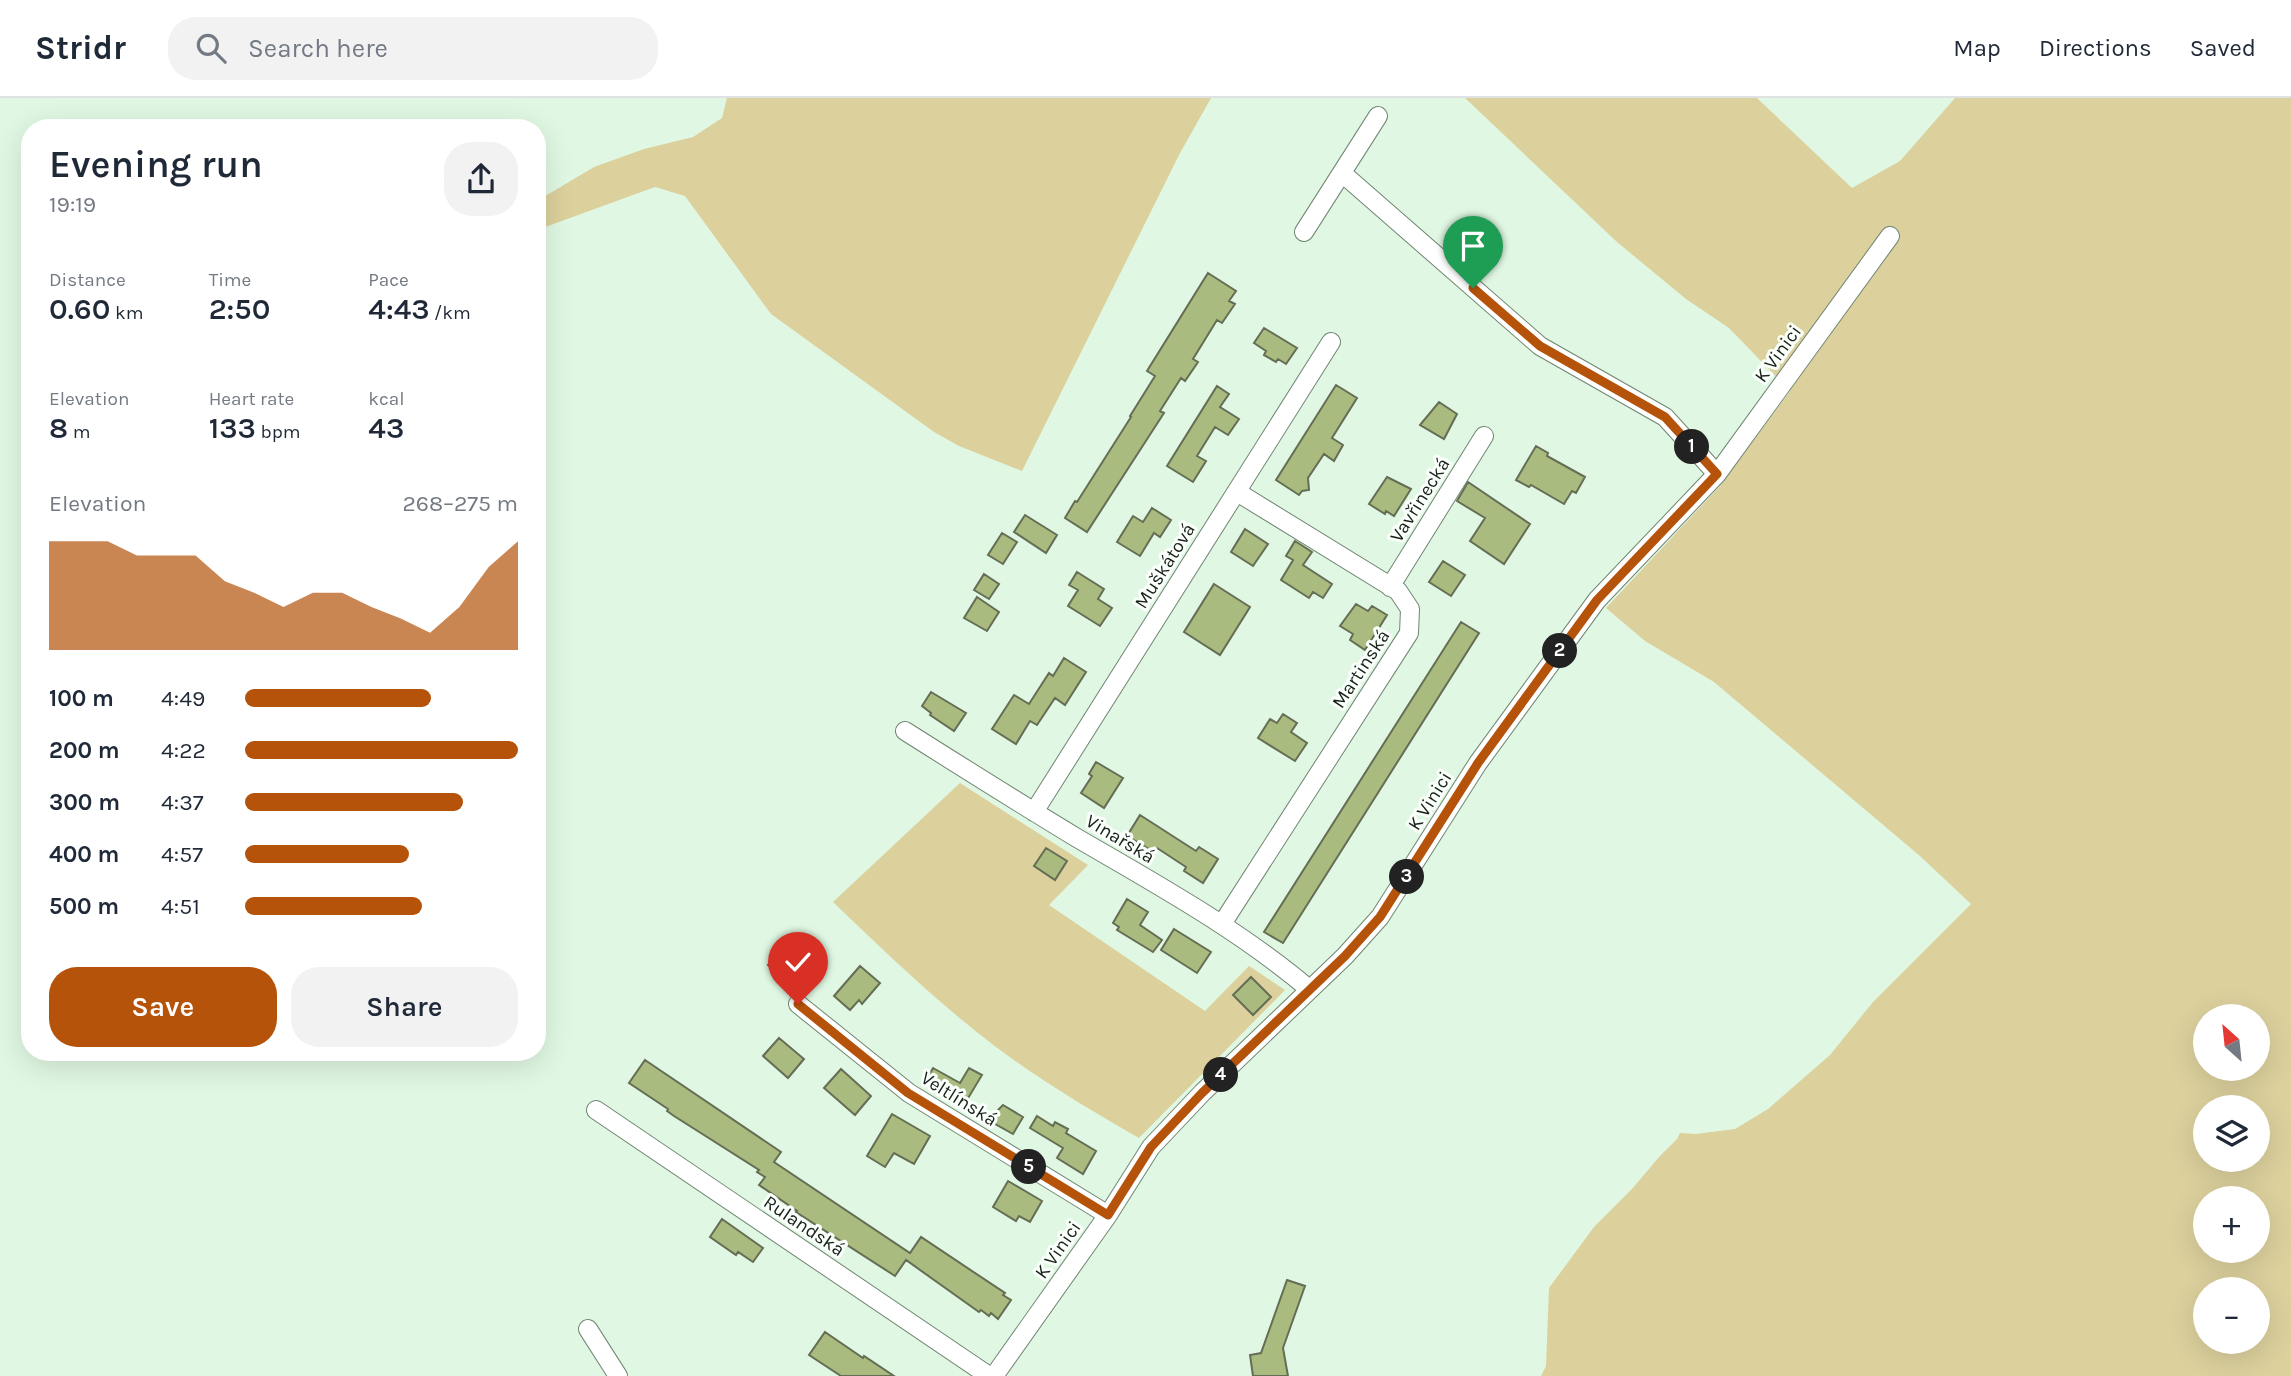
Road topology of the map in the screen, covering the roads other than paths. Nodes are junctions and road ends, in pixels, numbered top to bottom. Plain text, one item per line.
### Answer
1 (1378, 116) dead end
2 (1342, 173) junction
3 (1304, 232) dead end
4 (1890, 236) dead end
5 (1331, 342) dead end
6 (1485, 436) dead end
7 (1717, 474) junction
8 (1237, 492) junction
9 (1390, 587) junction
10 (905, 731) dead end
11 (1034, 812) junction
12 (1222, 925) junction
13 (1309, 989) junction
14 (798, 1004) dead end
15 (596, 1110) dead end
16 (1108, 1215) junction
17 (588, 1329) dead end
18 (618, 1376) edge
19 (992, 1376) edge

1 - 2 street
2 - 3 street
2 - 7 street
4 - 7 street, K Vinici
5 - 8 street, Muškátová
6 - 9 street, Vavřinecká
7 - 13 street, K Vinici
8 - 9 street, Martinská
8 - 11 street, Muškátová
9 - 12 street, Martinská
10 - 11 street, Vinařská
11 - 12 street, Vinařská
12 - 13 street, Vinařská
13 - 16 street, K Vinici
14 - 16 street, Veltlínská
15 - 19 street, Rulandská
16 - 19 street, K Vinici
17 - 18 street

